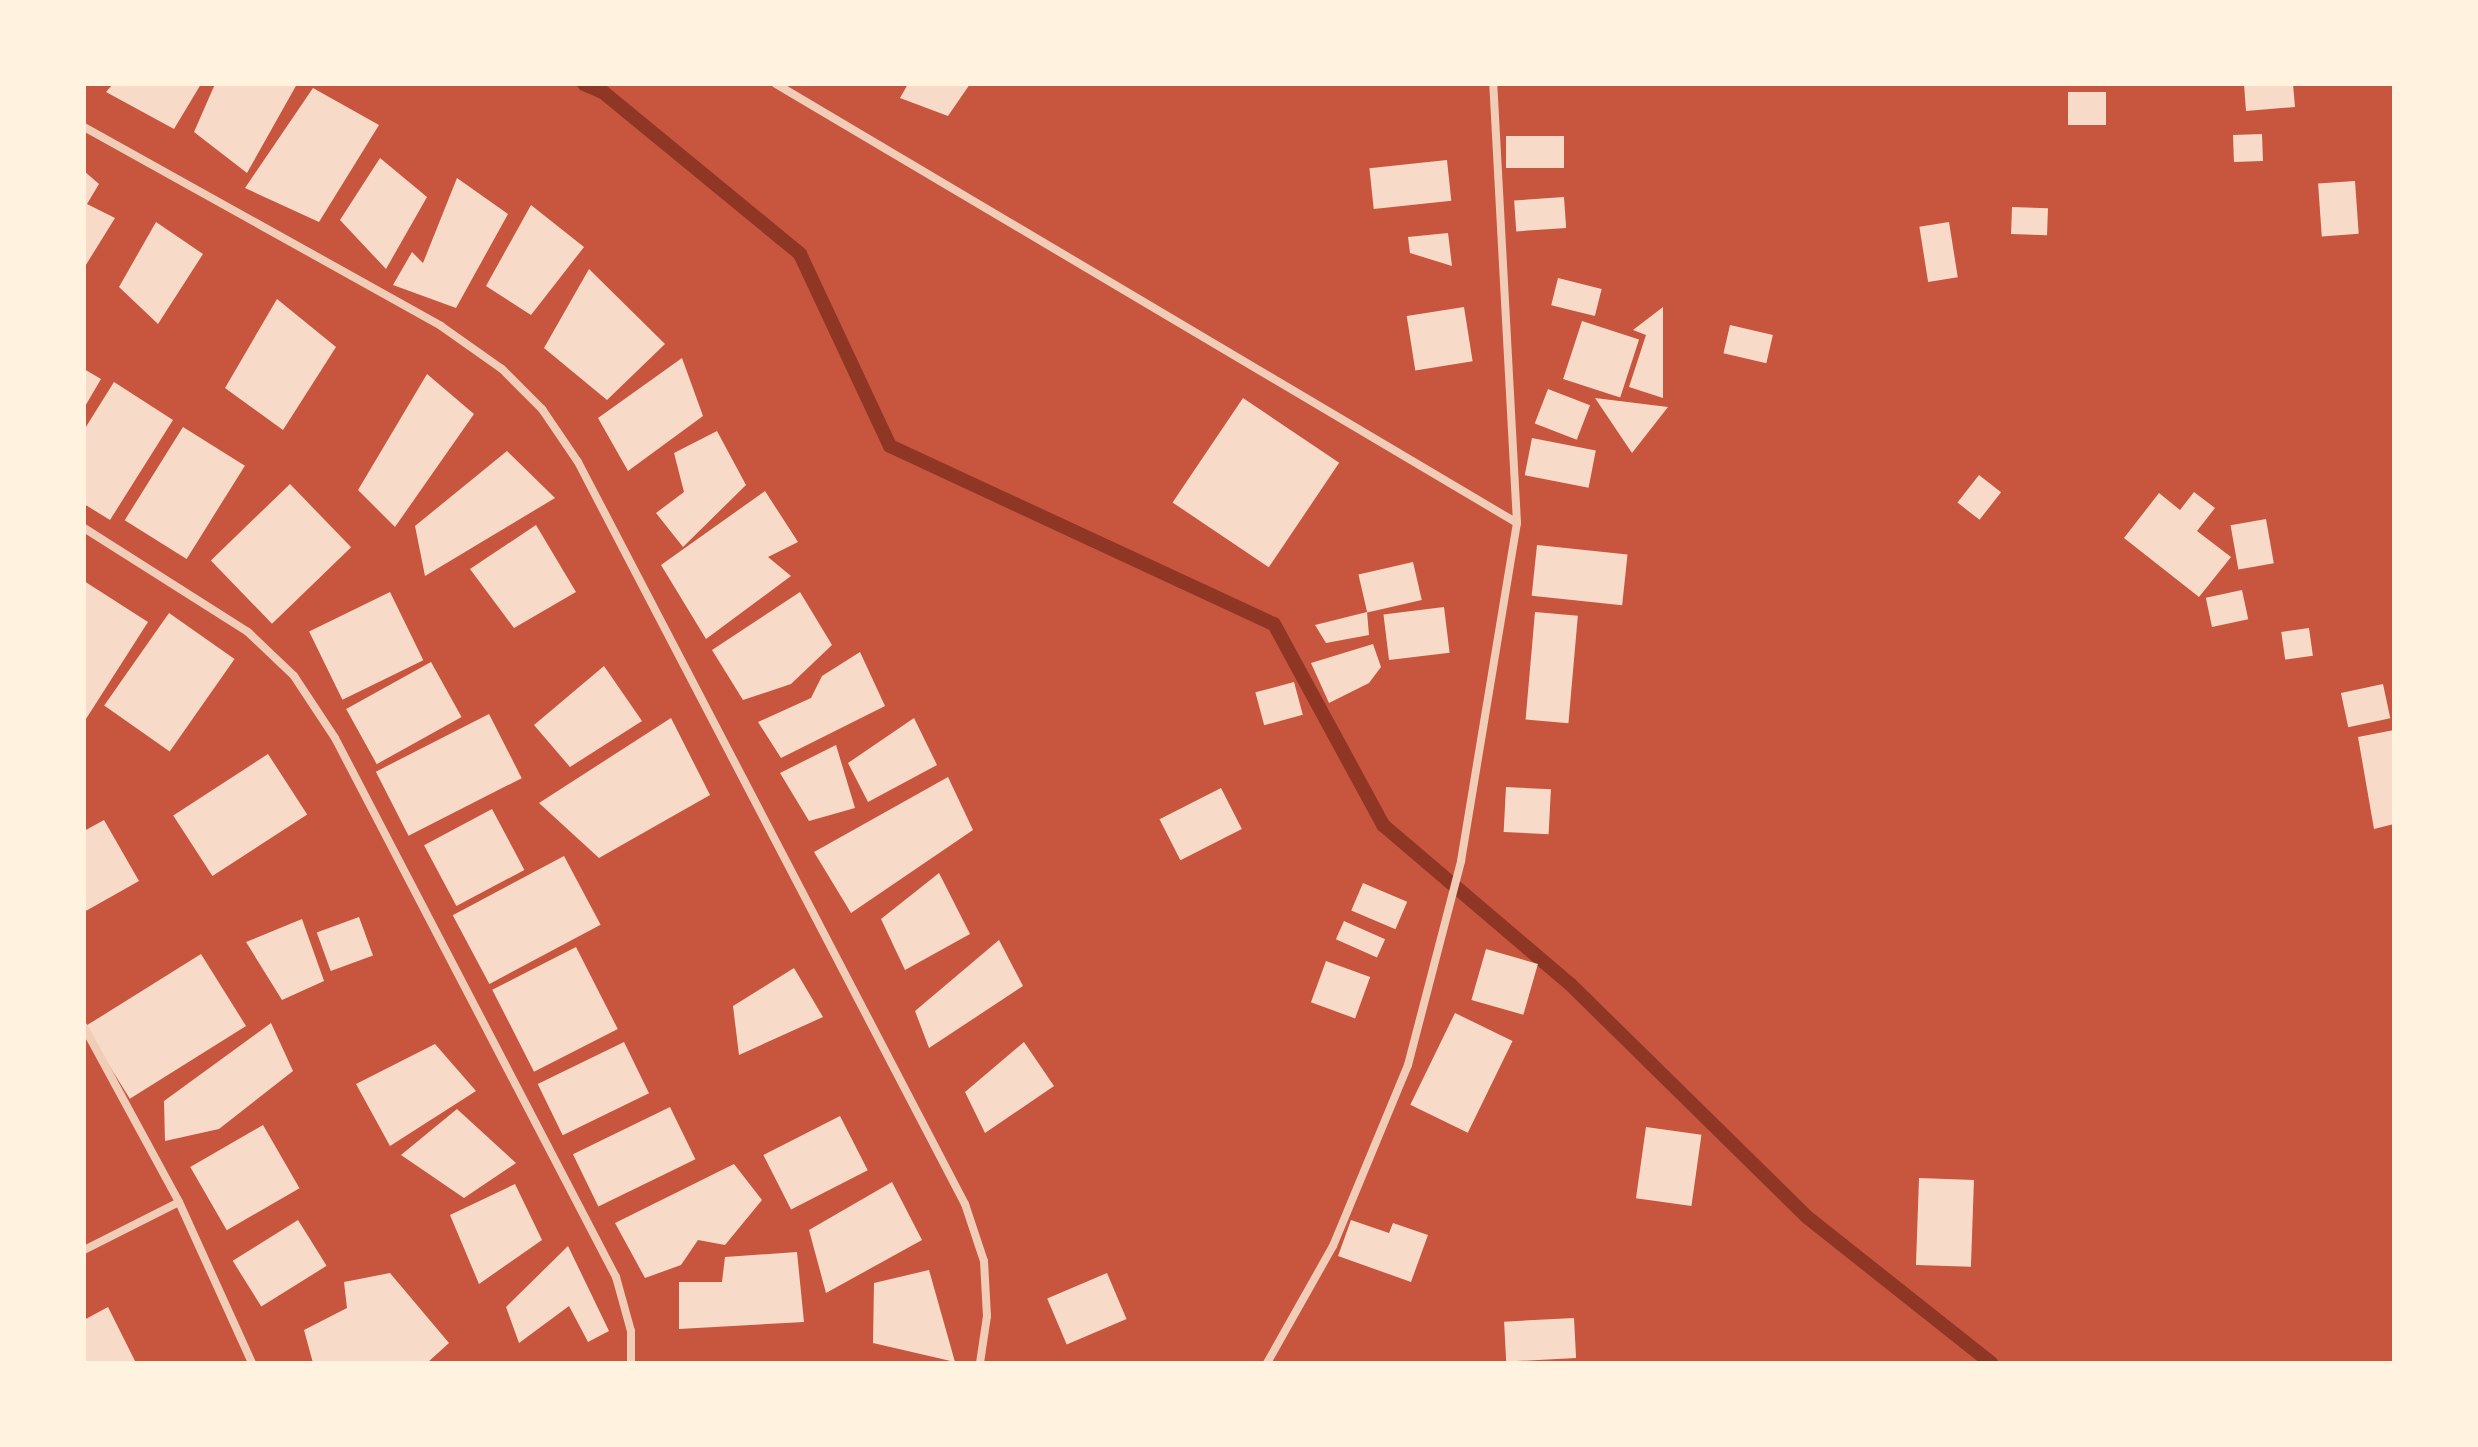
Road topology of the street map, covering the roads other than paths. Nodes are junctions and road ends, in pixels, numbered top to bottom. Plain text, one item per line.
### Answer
1 (776, 84) edge
2 (1493, 84) edge
3 (84, 127) edge
4 (1517, 523) junction
5 (84, 528) edge
6 (84, 1027) edge
7 (179, 1202) junction
8 (84, 1250) edge
9 (252, 1363) edge
10 (631, 1363) edge
11 (980, 1363) edge
12 (1267, 1363) edge

1 - 4 street
2 - 4 street
3 - 11 street
4 - 12 street
5 - 10 street
6 - 7 street
7 - 8 street
7 - 9 street

